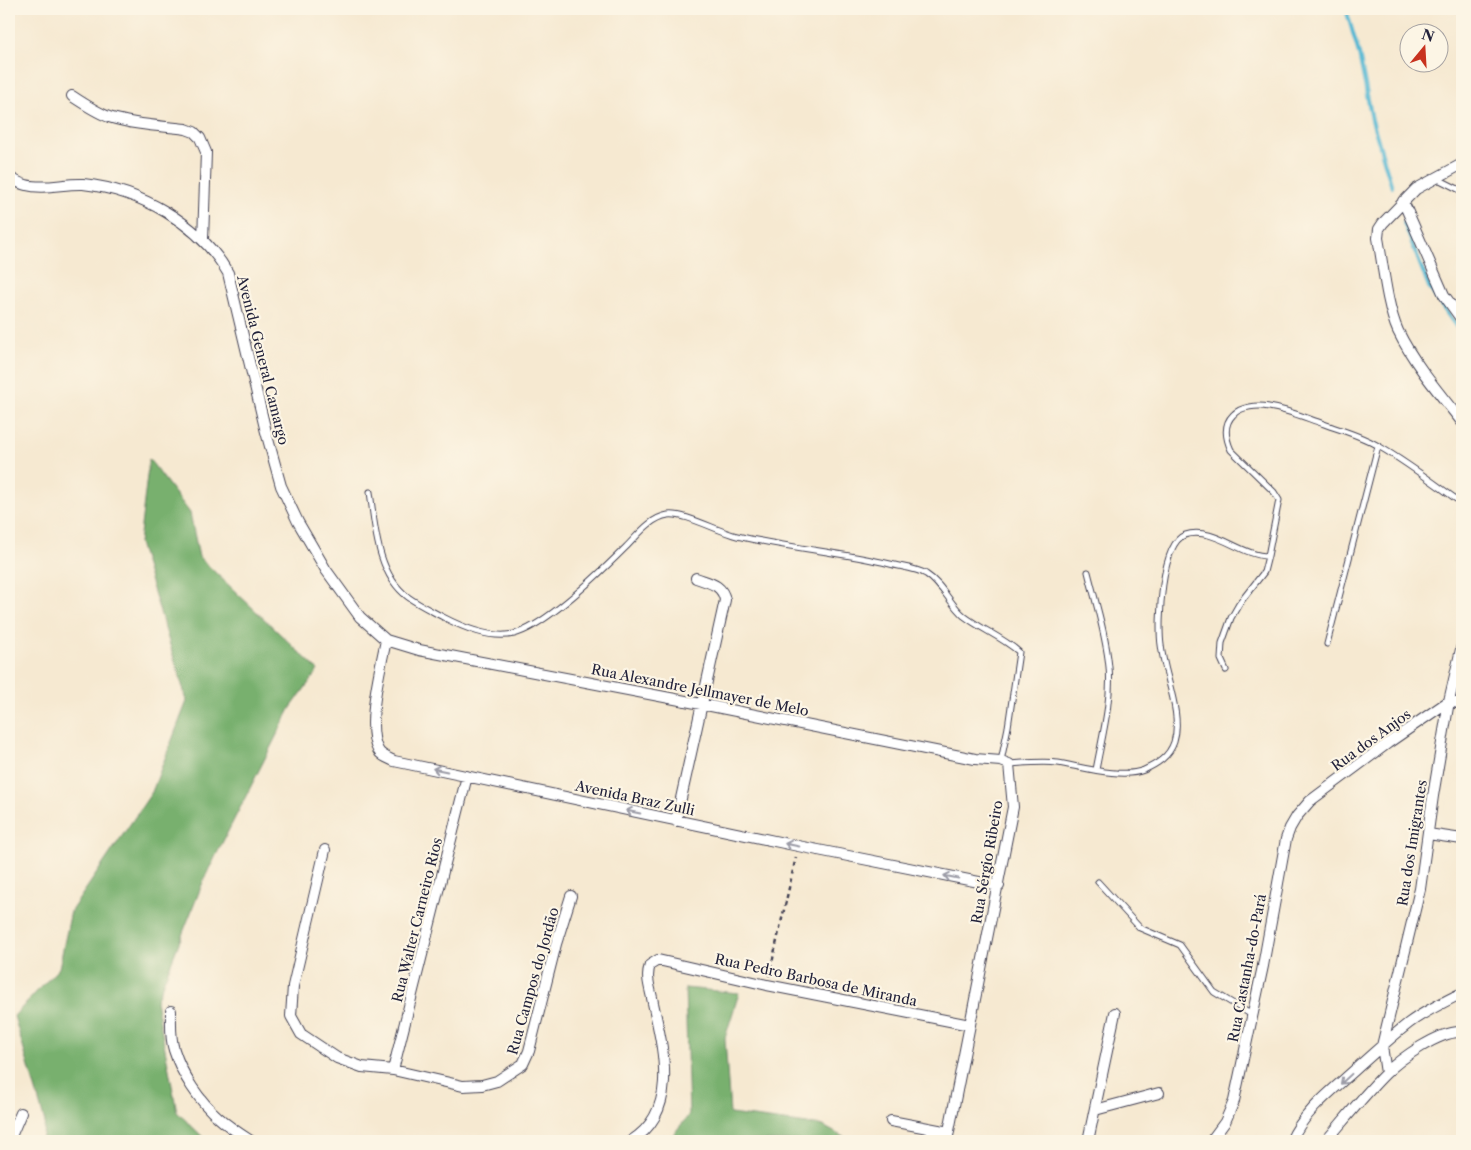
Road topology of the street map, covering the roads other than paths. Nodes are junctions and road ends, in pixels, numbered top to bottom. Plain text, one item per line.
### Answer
1 (72, 96) dead end
2 (1462, 164) edge
3 (9, 177) edge
4 (1435, 178) junction
5 (1462, 191) edge
6 (1403, 201) junction
7 (203, 240) junction
8 (1462, 320) edge
9 (1462, 422) edge
10 (1378, 446) junction
11 (370, 492) dead end
12 (1462, 501) edge
13 (1268, 556) junction
14 (1088, 572) dead end
15 (696, 578) dead end
16 (386, 640) junction
17 (1327, 644) dead end
18 (1462, 645) edge
19 (1226, 670) dead end
20 (1449, 701) junction
21 (701, 704) junction
22 (1462, 704) edge
23 (1005, 763) junction
24 (1096, 770) junction
25 (467, 776) junction
26 (1310, 801) joint
27 (676, 821) junction
28 (1428, 834) junction
29 (1462, 839) edge
30 (324, 850) dead end
31 (1098, 882) dead end
32 (999, 886) junction
33 (571, 896) dead end
34 (1462, 993) edge
35 (171, 1011) dead end
36 (1115, 1013) dead end
37 (1252, 1015) junction
38 (970, 1025) junction
39 (1462, 1032) edge
40 (1382, 1046) junction
41 (393, 1070) junction
42 (1386, 1073) junction
43 (1159, 1093) dead end
44 (1095, 1110) junction
45 (21, 1113) dead end
46 (892, 1120) dead end
47 (948, 1136) edge
48 (9, 1141) edge
49 (251, 1141) edge
50 (631, 1141) edge
51 (1088, 1141) edge
52 (1211, 1141) edge
53 (1291, 1141) edge
54 (1326, 1141) edge

1 - 7 street
2 - 4 street
3 - 7 street, Avenida General Camargo
4 - 5 lane
4 - 6 street
6 - 8 street
6 - 9 street
7 - 16 street, Avenida General Camargo
10 - 12 lane
10 - 13 lane
10 - 17 lane
11 - 23 lane
13 - 19 lane
13 - 24 lane
14 - 24 lane
15 - 21 street
16 - 21 street, Rua Alexandre Jellmayer de Melo
25 -> 16 street, Avenida Braz Zulli
18 - 20 street, Rua dos Imigrantes
20 - 22 street
20 - 26 street, Rua dos Anjos
20 - 28 street, Rua dos Imigrantes
21 - 23 street, Rua Alexandre Jellmayer de Melo
21 - 27 street
23 - 24 lane
23 - 32 street, Rua Sérgio Ribeiro
27 -> 25 street, Avenida Braz Zulli
25 - 41 street, Rua Walter Carneiro Rios
26 - 37 street, Rua Castanha-do-Pará
32 -> 27 street, Avenida Braz Zulli
28 - 29 street
28 - 40 street, Rua dos Imigrantes
30 - 41 street, Rua Campos do Jordão
31 - 37 lane
32 - 38 street, Rua Sérgio Ribeiro
33 - 41 street, Rua Campos do Jordão
34 - 40 street
35 - 49 street
36 - 44 street
37 - 52 street, Rua Castanha-do-Pará
38 - 47 street, Rua Sérgio Ribeiro
38 - 50 street, Rua Pedro Barbosa de Miranda
39 - 42 street
40 - 42 street, Rua dos Imigrantes
40 -> 53 street
42 - 54 street
43 - 44 street
44 - 51 street
45 - 48 street
46 - 47 street

